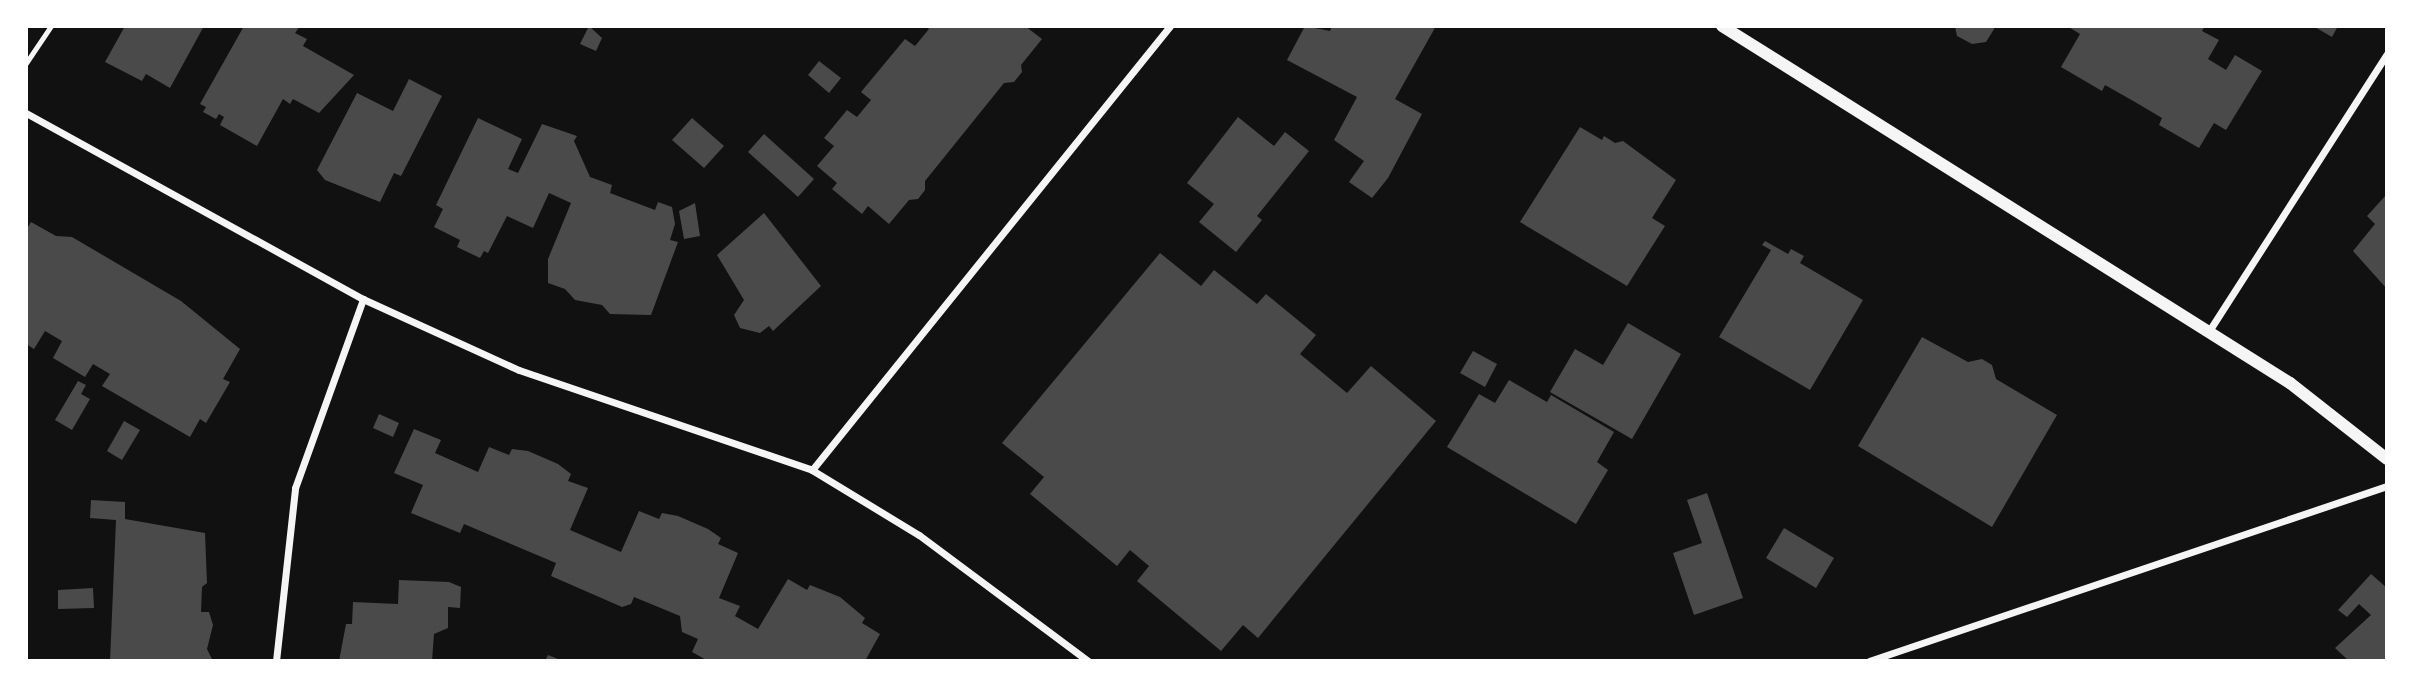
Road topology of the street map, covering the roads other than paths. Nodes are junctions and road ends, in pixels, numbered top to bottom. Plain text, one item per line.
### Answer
1 (51, 26) edge
2 (1170, 26) edge
3 (1722, 26) edge
4 (2387, 54) edge
5 (26, 63) edge
6 (26, 113) edge
7 (363, 299) junction
8 (2208, 331) junction
9 (2387, 459) edge
10 (812, 470) junction
11 (2387, 486) edge
12 (276, 661) edge
13 (1088, 661) edge
14 (1869, 661) edge

1 - 5 lane
2 - 10 street
3 - 8 street
4 - 8 street
6 - 7 street
7 - 10 street
7 - 12 street
8 - 9 street
10 - 13 street
11 - 14 street

